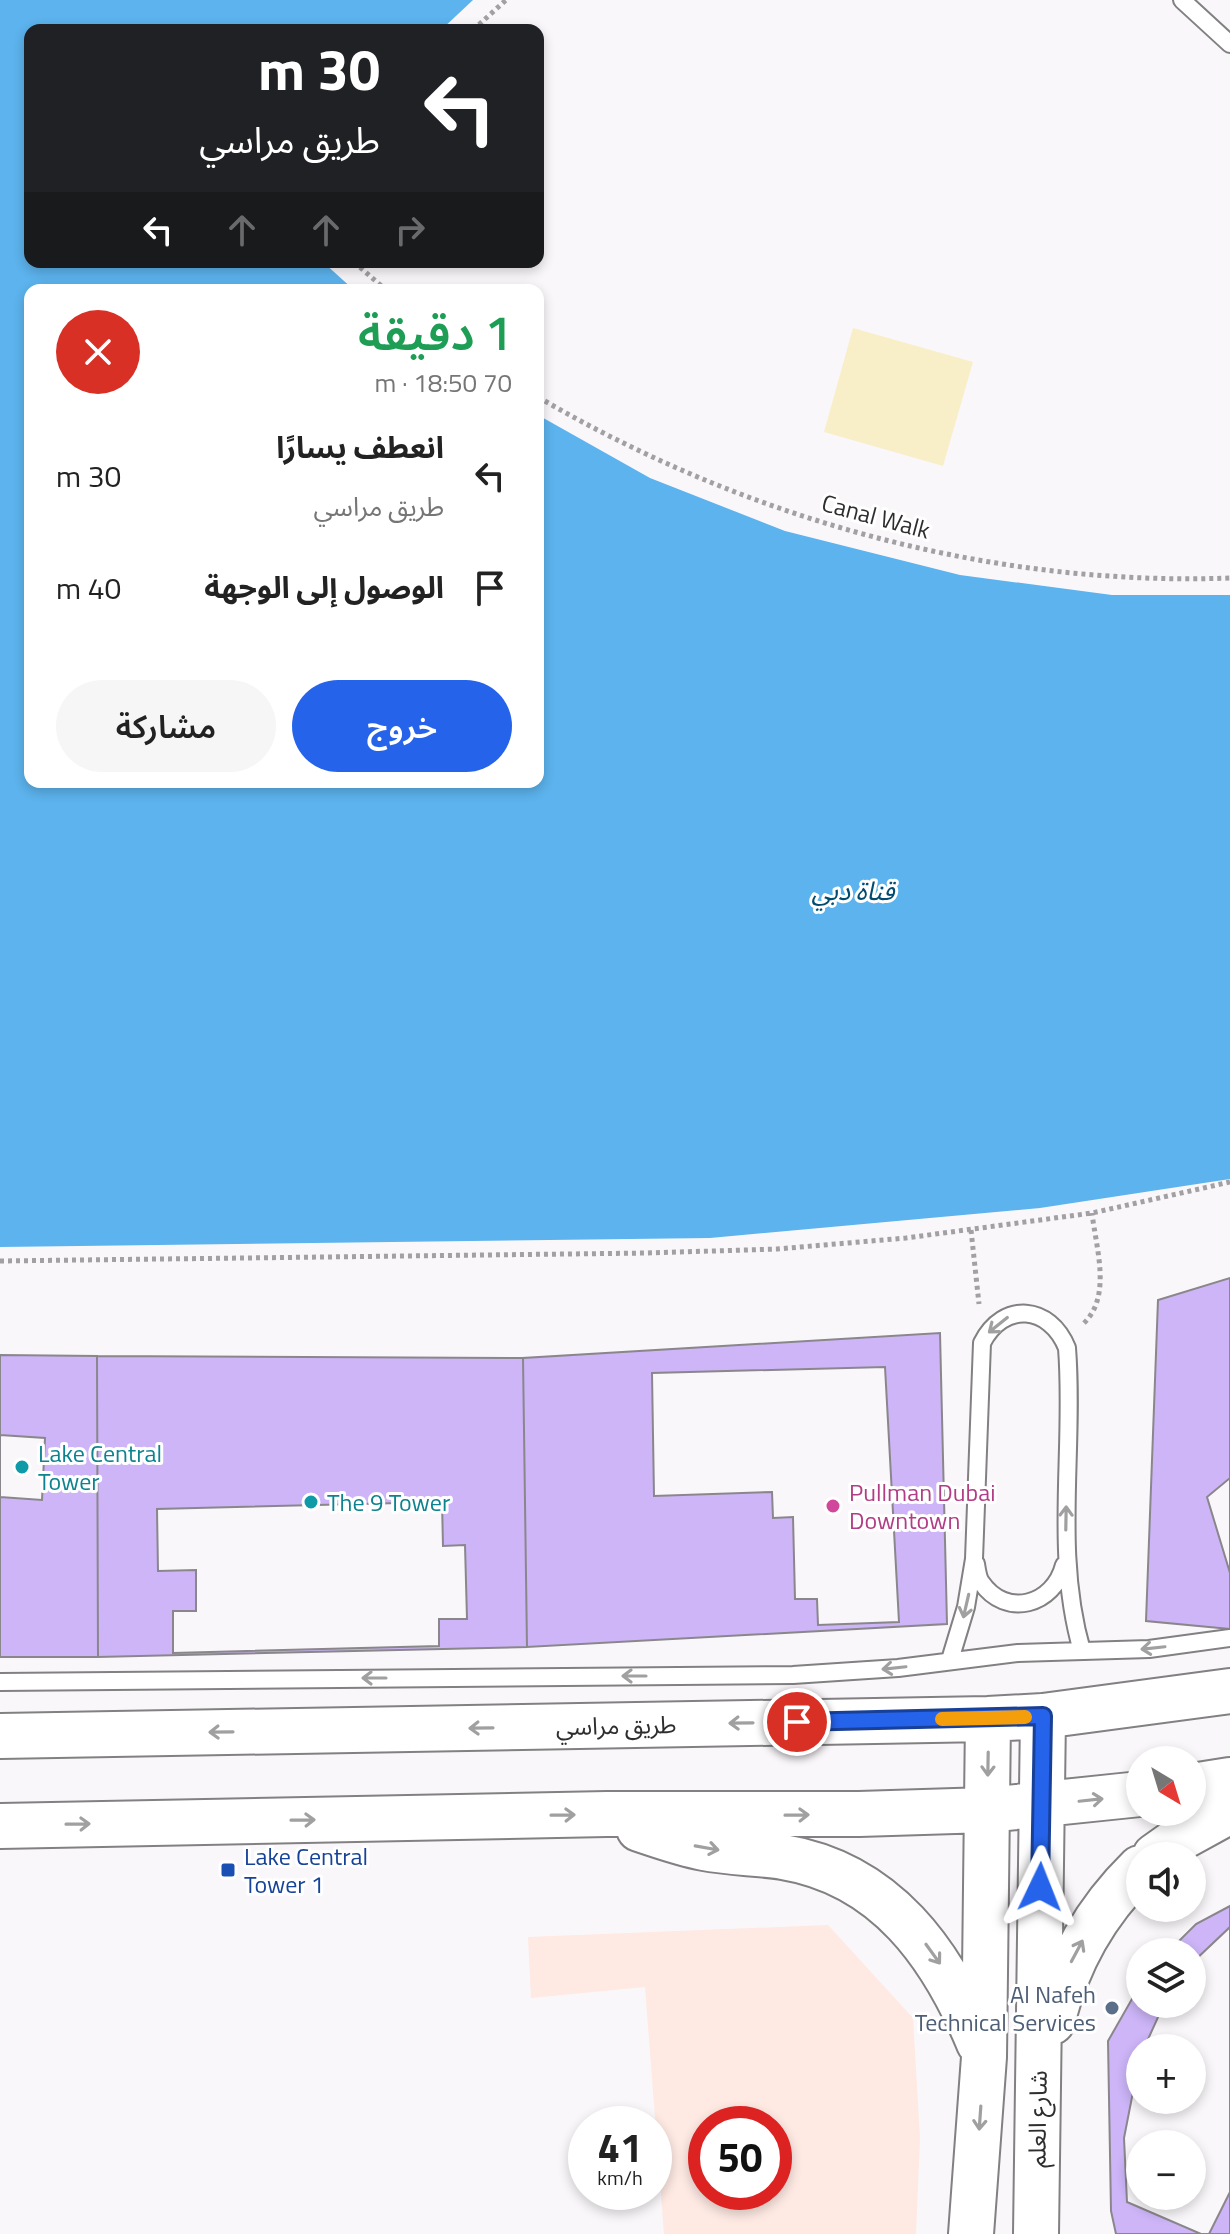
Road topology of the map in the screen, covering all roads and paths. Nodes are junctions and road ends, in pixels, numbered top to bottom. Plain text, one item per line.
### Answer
1 (506, 0) edge
2 (1182, 0) edge
3 (480, 24) edge
4 (1230, 44) edge
5 (361, 268) edge
6 (379, 284) edge
7 (544, 400) edge
8 (1230, 578) edge
9 (1230, 1182) edge
10 (1092, 1213) junction
11 (971, 1230) junction
12 (0, 1261) edge
13 (1062, 1335) junction
14 (982, 1343) junction
15 (1066, 1557) junction
16 (974, 1559) junction
17 (1230, 1638) edge
18 (1082, 1651) junction
19 (950, 1660) junction
20 (0, 1682) edge
21 (1230, 1691) edge
22 (1043, 1716) junction
23 (988, 1719) junction
24 (0, 1736) edge
25 (1230, 1780) edge
26 (1206, 1784) edge
27 (1126, 1796) edge
28 (1042, 1805) junction
29 (987, 1810) junction
30 (1230, 1811) edge
31 (607, 1814) junction
32 (0, 1826) edge
33 (1175, 1842) edge
34 (1126, 1881) edge
35 (984, 2057) junction
36 (1038, 2078) junction
37 (971, 2234) edge
38 (1036, 2234) edge

1 - 3 path
2 - 4 lane
5 - 6 path
7 - 8 path, Canal Walk
9 - 10 path
10 - 11 path
10 - 13 path
11 - 12 path
11 - 14 path
13 -> 14 lane
15 -> 13 lane
14 - 16 lane
15 - 16 lane
15 - 18 lane
16 -> 19 lane
17 -> 18 lane
18 - 19 lane
19 -> 20 lane
21 - 22 main road, طريق مراسي
22 - 23 main road, طريق مراسي
22 - 28 main road, شارع العلم
23 -> 24 main road, طريق مراسي
23 -> 29 main road
25 - 26 main road
28 -> 27 main road
28 - 29 main road
28 - 36 main road, شارع العلم
31 -> 29 main road
29 - 35 main road
30 - 33 main road
32 -> 31 main road
31 -> 35 main road
36 -> 34 main road
35 -> 37 main road
36 - 38 main road, شارع العلم

